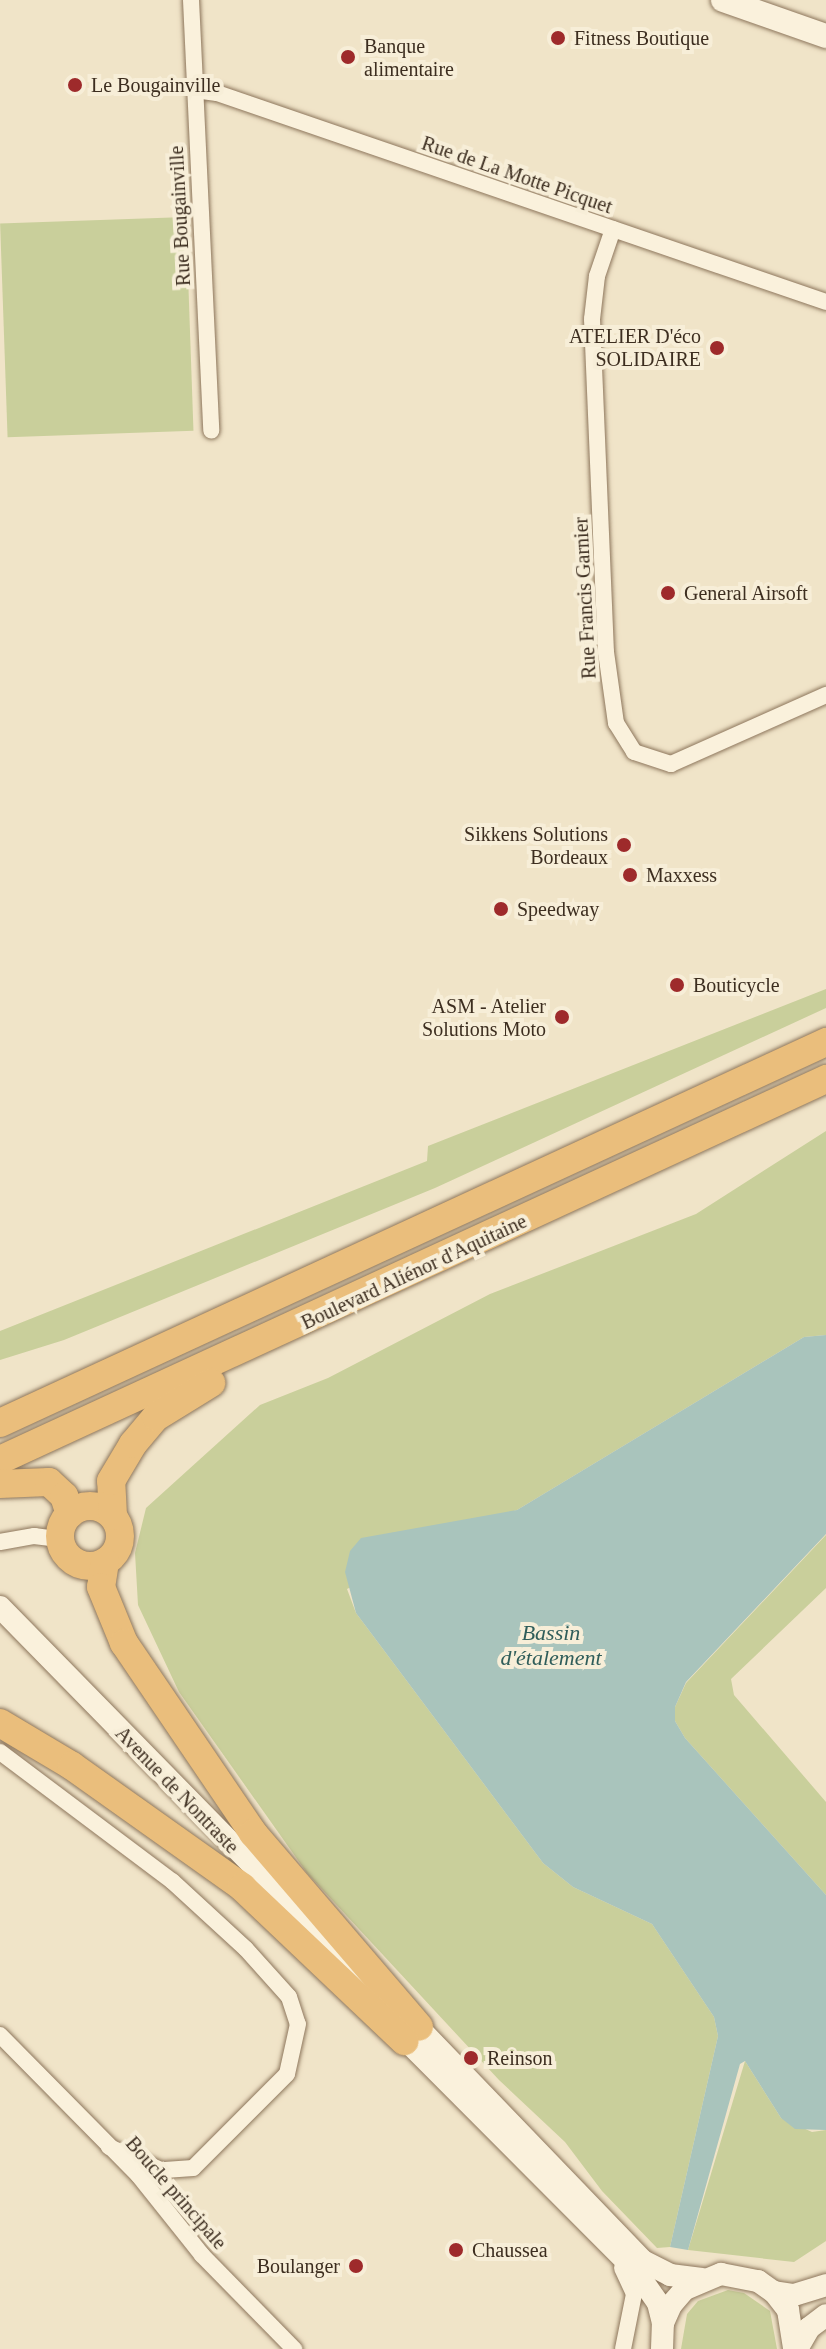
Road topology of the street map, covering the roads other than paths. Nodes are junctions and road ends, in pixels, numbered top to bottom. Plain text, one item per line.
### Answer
1 (191, 0) edge
2 (723, 0) edge
3 (773, 0) edge
4 (826, 19) edge
5 (826, 36) edge
6 (195, 90) junction
7 (613, 229) junction
8 (826, 302) edge
9 (211, 431) dead end
10 (826, 695) edge
11 (826, 1042) edge
12 (826, 1079) edge
13 (269, 1340) junction
14 (0, 1423) edge
15 (0, 1460) edge
16 (0, 1484) edge
17 (113, 1516) junction
18 (64, 1530) junction
19 (0, 1534) edge
20 (0, 1542) edge
21 (105, 1562) junction
22 (4, 1612) edge
23 (0, 1723) edge
24 (0, 1752) edge
25 (412, 2034) junction
26 (0, 2035) edge
27 (109, 2147) junction
28 (607, 2247) junction
29 (702, 2279) junction
30 (826, 2285) edge
31 (774, 2292) junction
32 (826, 2315) edge
33 (660, 2341) edge
34 (291, 2346) edge
35 (623, 2349) edge
36 (796, 2349) edge

1 - 6 street, Rue Bougainville
2 - 5 main road
3 - 4 main road
6 - 7 street, Rue de La Motte Picquet
6 - 9 street, Rue Bougainville
7 - 8 street, Rue de La Motte Picquet
7 - 10 street, Rue Francis Garnier
11 - 14 highway, Boulevard Aliénor d'Aquitaine
12 - 13 highway, Boulevard Aliénor d'Aquitaine
13 - 15 highway, Boulevard Aliénor d'Aquitaine
13 - 17 highway
16 - 18 highway
17 - 18 highway
17 - 21 highway
18 - 19 street
18 - 20 street
18 - 21 highway
21 - 25 highway
22 - 25 street, Avenue de Nontraste
23 - 25 highway
24 - 27 street
25 - 28 street, Avenue de Nontraste
25 - 29 street, Avenue de Nontraste
26 - 27 street, Boucle principale
27 - 34 street, Boucle principale
28 - 33 street, Avenue de Nontraste
28 - 35 street
29 - 31 street, Avenue de Nontraste
29 - 33 street
30 - 31 street
31 - 36 street
32 - 36 street

